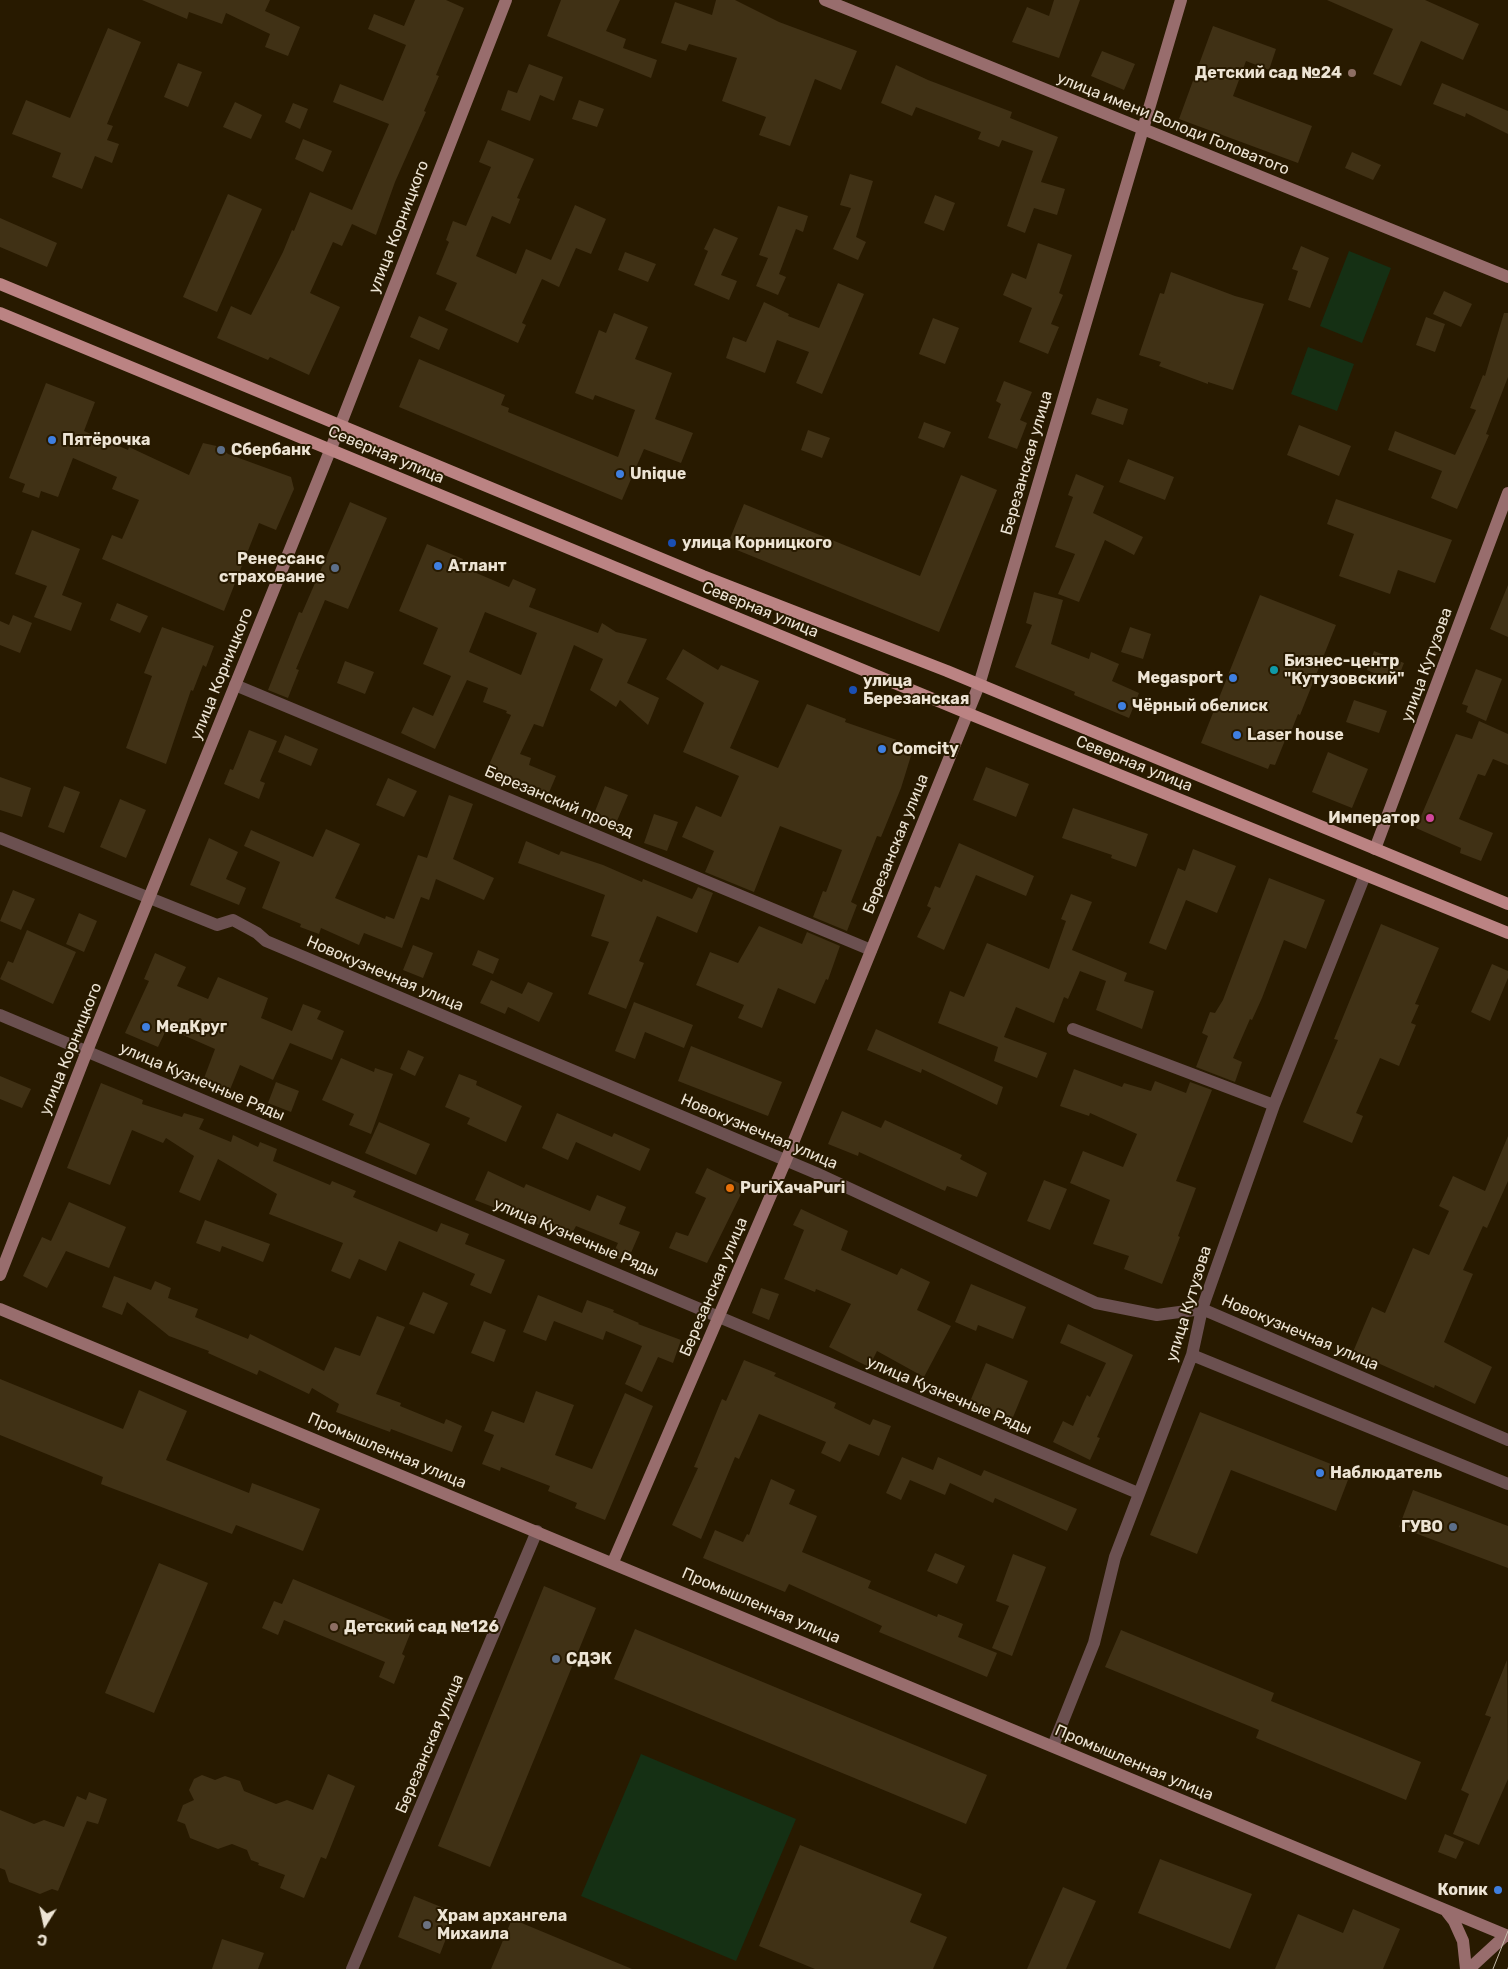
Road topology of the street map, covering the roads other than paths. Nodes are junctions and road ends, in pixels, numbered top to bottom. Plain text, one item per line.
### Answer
1 (506, 0) edge
2 (826, 0) edge
3 (1181, 0) edge
4 (1142, 129) junction
5 (1508, 277) edge
6 (0, 284) edge
7 (0, 313) edge
8 (340, 426) junction
9 (330, 449) junction
10 (1508, 493) edge
11 (235, 685) junction
12 (979, 685) junction
13 (967, 713) junction
14 (0, 838) edge
15 (1376, 849) junction
16 (1365, 875) junction
17 (149, 897) junction
18 (1508, 904) edge
19 (1508, 933) edge
20 (871, 950) junction
21 (0, 1016) edge
22 (1073, 1029) dead end
23 (87, 1051) junction
24 (1274, 1105) junction
25 (786, 1160) junction
26 (0, 1275) edge
27 (0, 1309) edge
28 (1202, 1309) junction
29 (719, 1316) junction
30 (1192, 1355) junction
31 (1508, 1440) edge
32 (1508, 1484) edge
33 (1138, 1493) junction
34 (537, 1531) junction
35 (613, 1562) junction
36 (1052, 1746) junction
37 (1447, 1912) junction
38 (1507, 1936) edge
39 (354, 1968) edge
40 (1467, 1969) edge

1 - 8 street, улица Корницкого
2 - 4 street, улица имени Володи Головатого
3 - 4 street, Березанская улица
4 - 5 street, улица имени Володи Головатого
4 - 12 street, Березанская улица
6 - 8 main road, Северная улица
7 - 9 main road, Северная улица
8 - 9 street, улица Корницкого
8 - 12 main road, Северная улица
9 - 11 street, улица Корницкого
9 - 13 main road, Северная улица
10 - 15 street, улица Кутузова
11 - 17 street, улица Корницкого
11 - 20 street, Березанский проезд
12 - 13 street, Березанская улица
12 - 15 main road, Северная улица
13 - 16 main road, Северная улица
13 - 20 street, Березанская улица
14 - 17 street, Новокузнечная улица
15 - 18 main road, Северная улица
16 - 19 main road, Северная улица
16 - 24 street, улица Кутузова
17 - 23 street, улица Корницкого
17 - 25 street, Новокузнечная улица
20 - 25 street, Березанская улица
21 - 23 street, улица Кузнечные Ряды
22 - 24 street
23 - 26 street, улица Корницкого
23 - 29 street, улица Кузнечные Ряды
24 - 28 street, улица Кутузова
25 - 28 street, Новокузнечная улица
25 - 29 street, Березанская улица
27 - 34 street, Промышленная улица
28 - 30 street, улица Кутузова
28 - 31 street, Новокузнечная улица
29 - 33 street, улица Кузнечные Ряды
29 - 35 street, Березанская улица
30 - 32 street
30 - 33 street, улица Кутузова
33 - 36 street, улица Кутузова
34 - 35 street, Промышленная улица
34 - 39 street, Березанская улица
35 - 36 street, Промышленная улица
36 - 37 street, Промышленная улица
37 - 38 street, Промышленная улица
37 - 40 street
38 - 40 street

